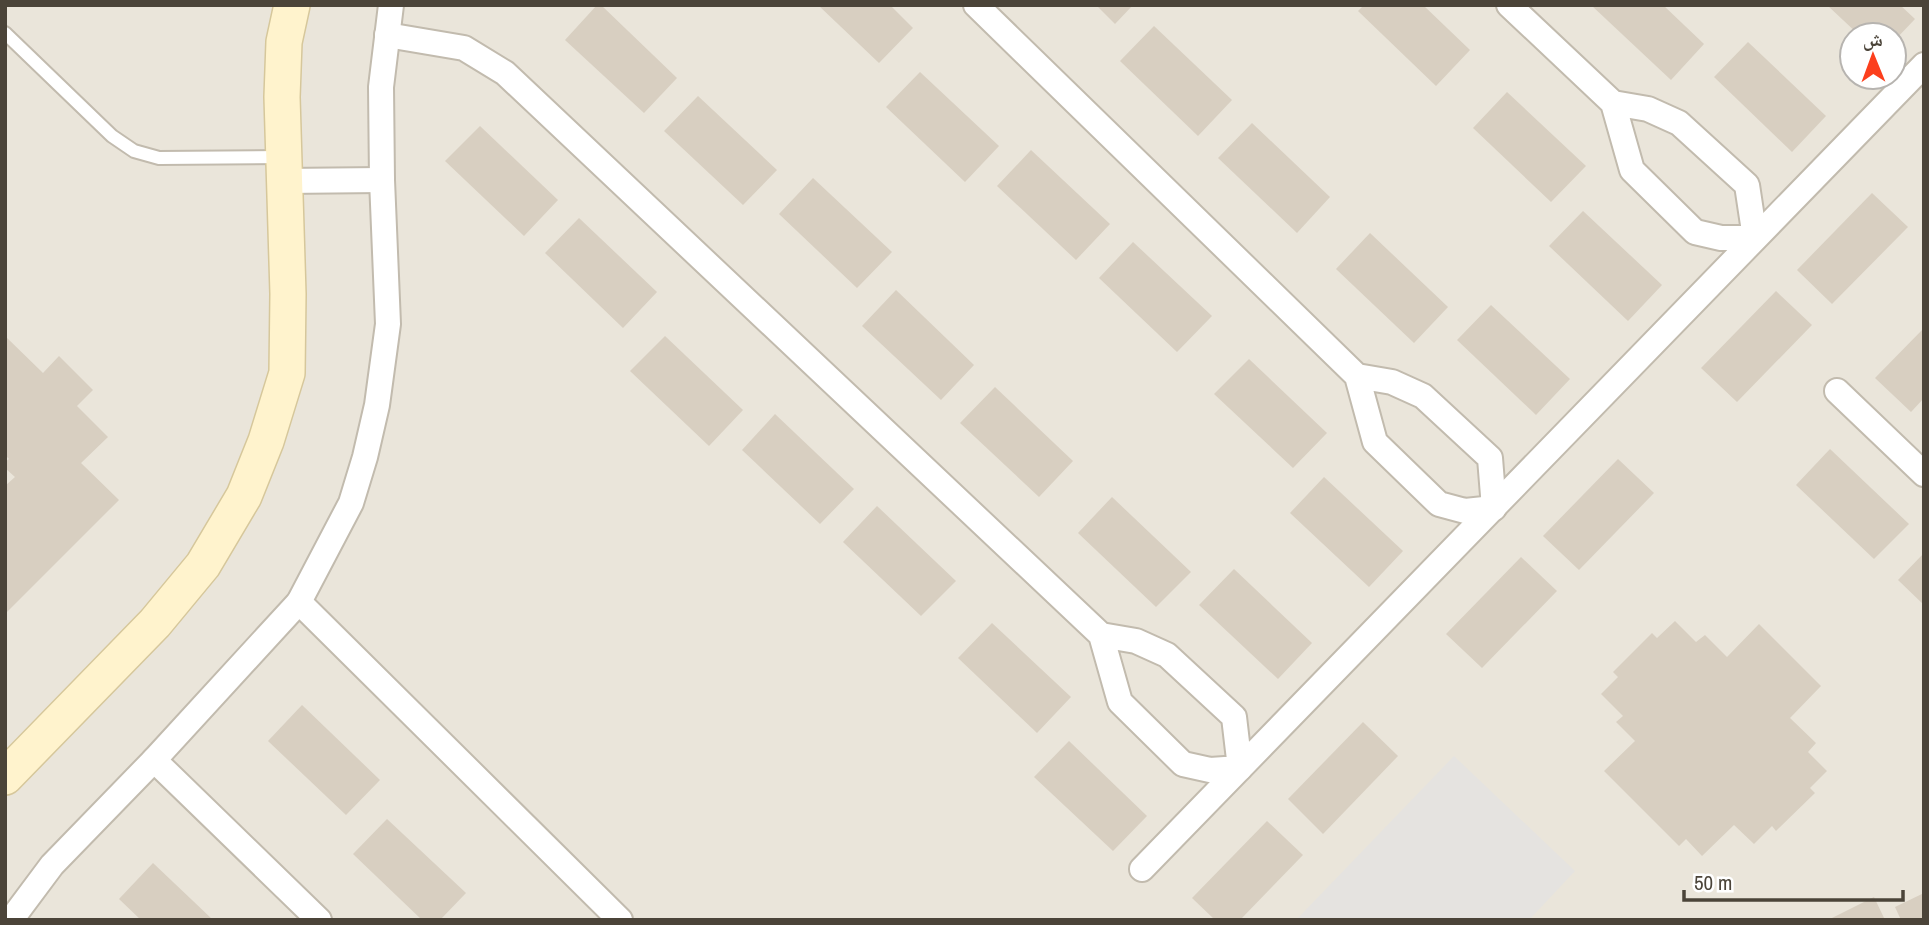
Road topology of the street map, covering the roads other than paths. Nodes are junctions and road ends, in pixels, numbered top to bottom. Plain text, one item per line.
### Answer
1 (292, 5) edge
2 (391, 5) edge
3 (976, 5) edge
4 (1509, 5) edge
5 (5, 33) edge
6 (387, 35) junction
7 (1924, 65) edge
8 (1613, 103) junction
9 (284, 169) junction
10 (382, 180) junction
11 (1755, 238) junction
12 (1357, 376) junction
13 (1838, 391) dead end
14 (1924, 474) edge
15 (1494, 508) junction
16 (299, 602) junction
17 (1101, 635) junction
18 (154, 760) junction
19 (1240, 768) junction
20 (5, 777) edge
21 (1142, 869) dead end
22 (11, 920) edge
23 (319, 920) edge
24 (620, 920) edge

1 - 9 main road
2 - 6 street
3 - 12 street
4 - 8 street
5 - 9 lane
6 - 10 street
6 - 17 street
7 - 11 street
8 - 11 street
8 - 11 street
9 - 10 street
9 - 20 main road
10 - 16 street
11 - 15 street
12 - 15 street
12 - 15 street
13 - 14 street
15 - 19 street
16 - 18 street
16 - 24 street
17 - 19 street
17 - 19 street
18 - 22 street
18 - 23 street
19 - 21 street

